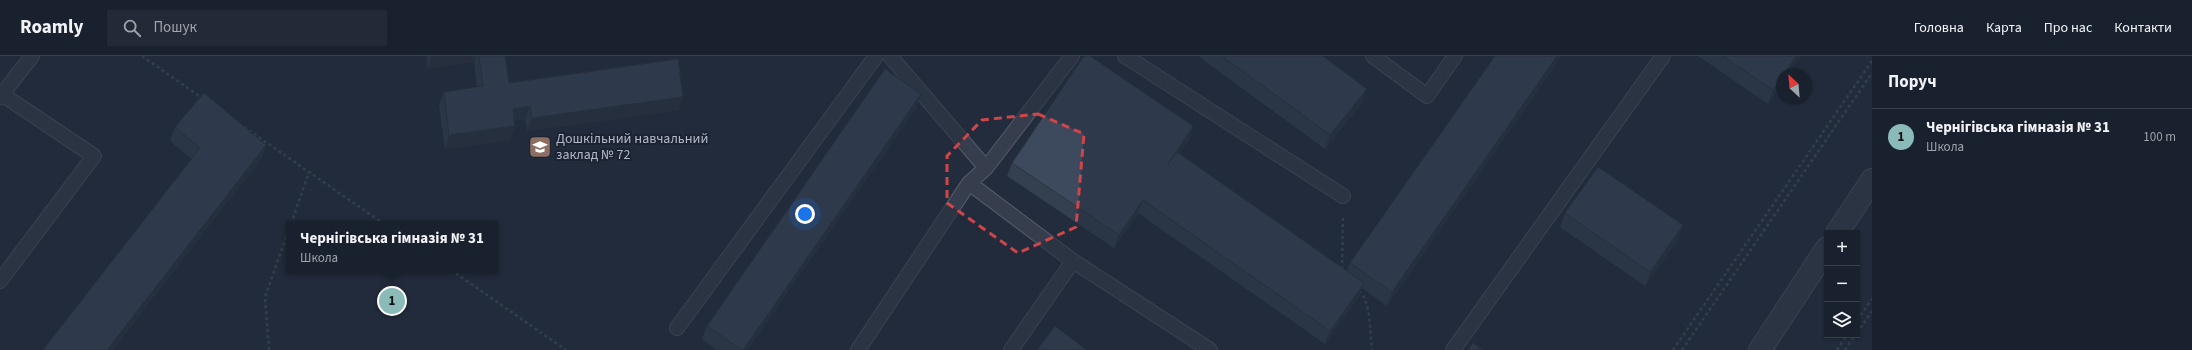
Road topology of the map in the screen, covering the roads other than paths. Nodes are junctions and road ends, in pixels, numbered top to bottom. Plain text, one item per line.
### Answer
1 (32, 56) edge
2 (876, 56) edge
3 (890, 56) edge
4 (1072, 56) edge
5 (1125, 56) edge
6 (1373, 56) edge
7 (1455, 56) edge
8 (1663, 56) edge
9 (1, 95) edge
10 (986, 168) junction
11 (1872, 180) edge
12 (969, 183) junction
13 (1343, 196) road end
14 (1839, 230) edge
15 (1824, 253) edge
16 (1073, 261) junction
17 (0, 282) edge
18 (677, 328) dead end
19 (858, 350) edge
20 (1011, 350) edge
21 (1210, 350) edge
22 (1453, 350) edge
23 (1760, 350) edge

1 - 9 lane
2 - 18 lane
3 - 10 lane
4 - 10 lane
5 - 13 lane
6 - 7 lane
8 - 22 lane
9 - 17 lane
10 - 12 lane
11 - 14 street
12 - 16 lane
12 - 19 lane
15 - 23 street
16 - 20 lane
16 - 21 lane

